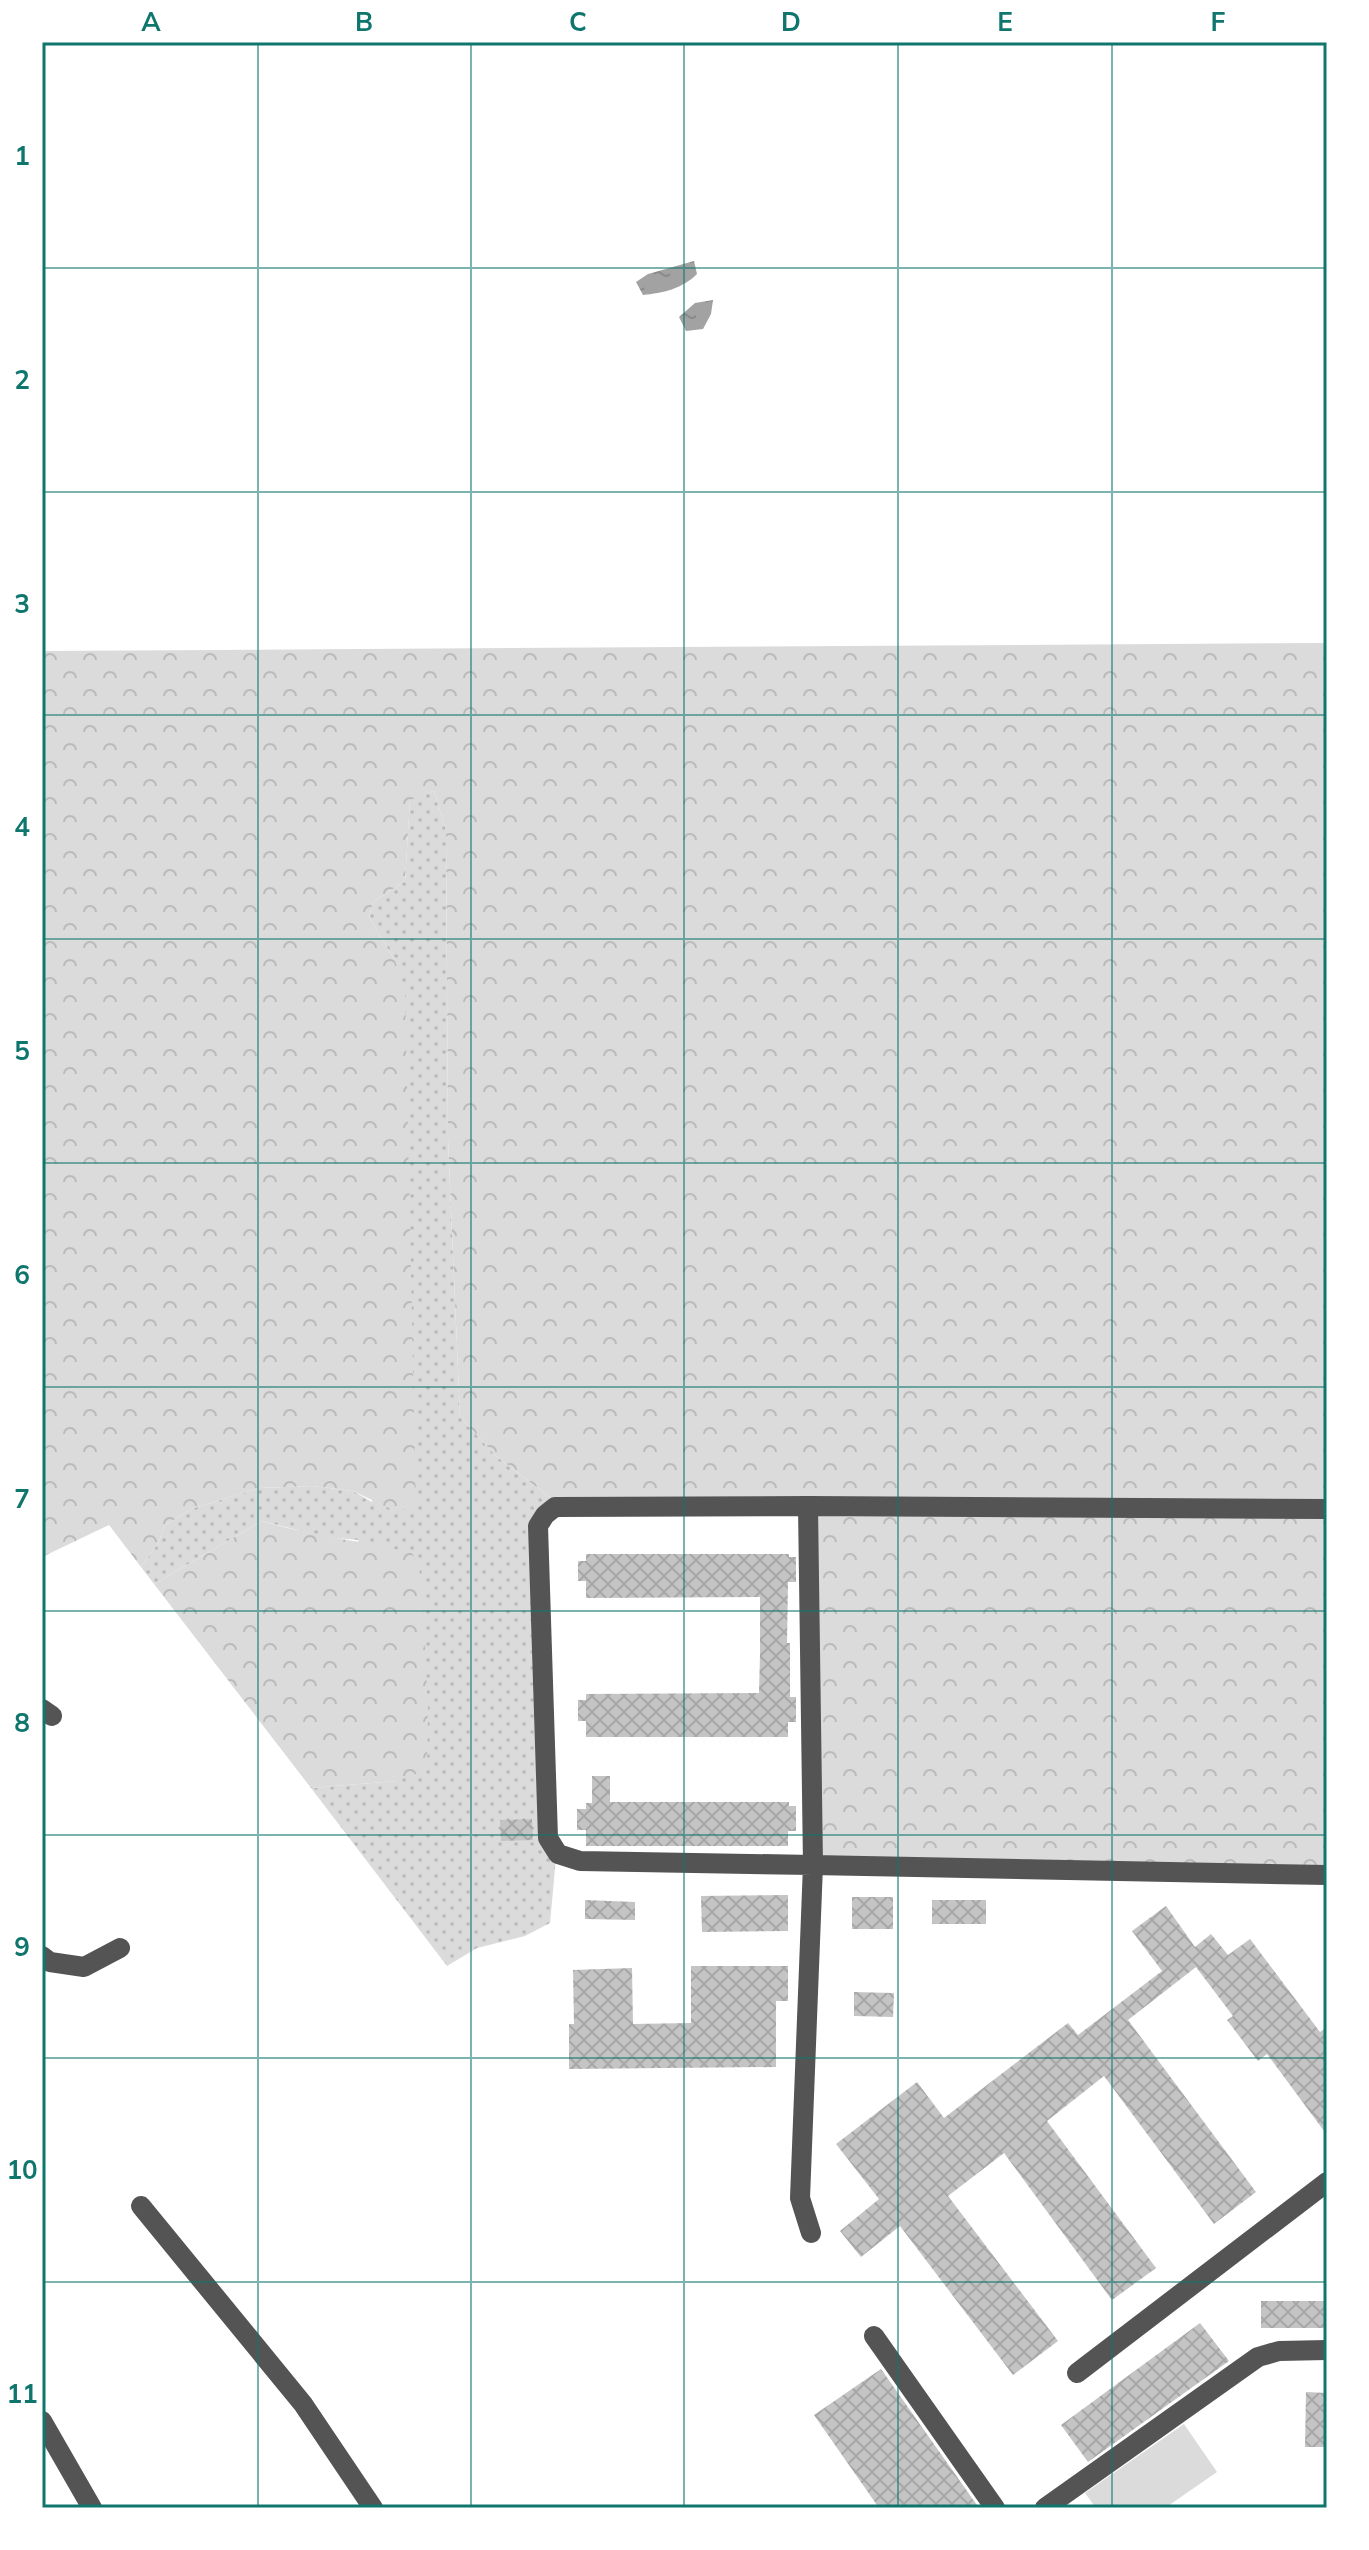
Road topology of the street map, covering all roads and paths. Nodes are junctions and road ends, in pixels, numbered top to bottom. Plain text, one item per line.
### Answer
1 (808, 1506) junction
2 (1327, 1509) edge
3 (813, 1865) junction
4 (1327, 1875) edge
5 (120, 1948) dead end
6 (42, 1956) edge
7 (1327, 2182) edge
8 (141, 2206) dead end
9 (811, 2233) dead end
10 (874, 2336) dead end
11 (1327, 2350) edge
12 (1077, 2373) dead end
13 (42, 2421) edge
14 (92, 2508) edge
15 (373, 2508) edge
16 (995, 2508) edge
17 (1045, 2508) edge

1 - 2 street
1 - 3 street
1 - 3 street
3 - 4 street
3 - 9 street
5 - 6 street
7 - 12 street
8 - 15 street
10 - 16 street
11 - 17 street
13 - 14 street

